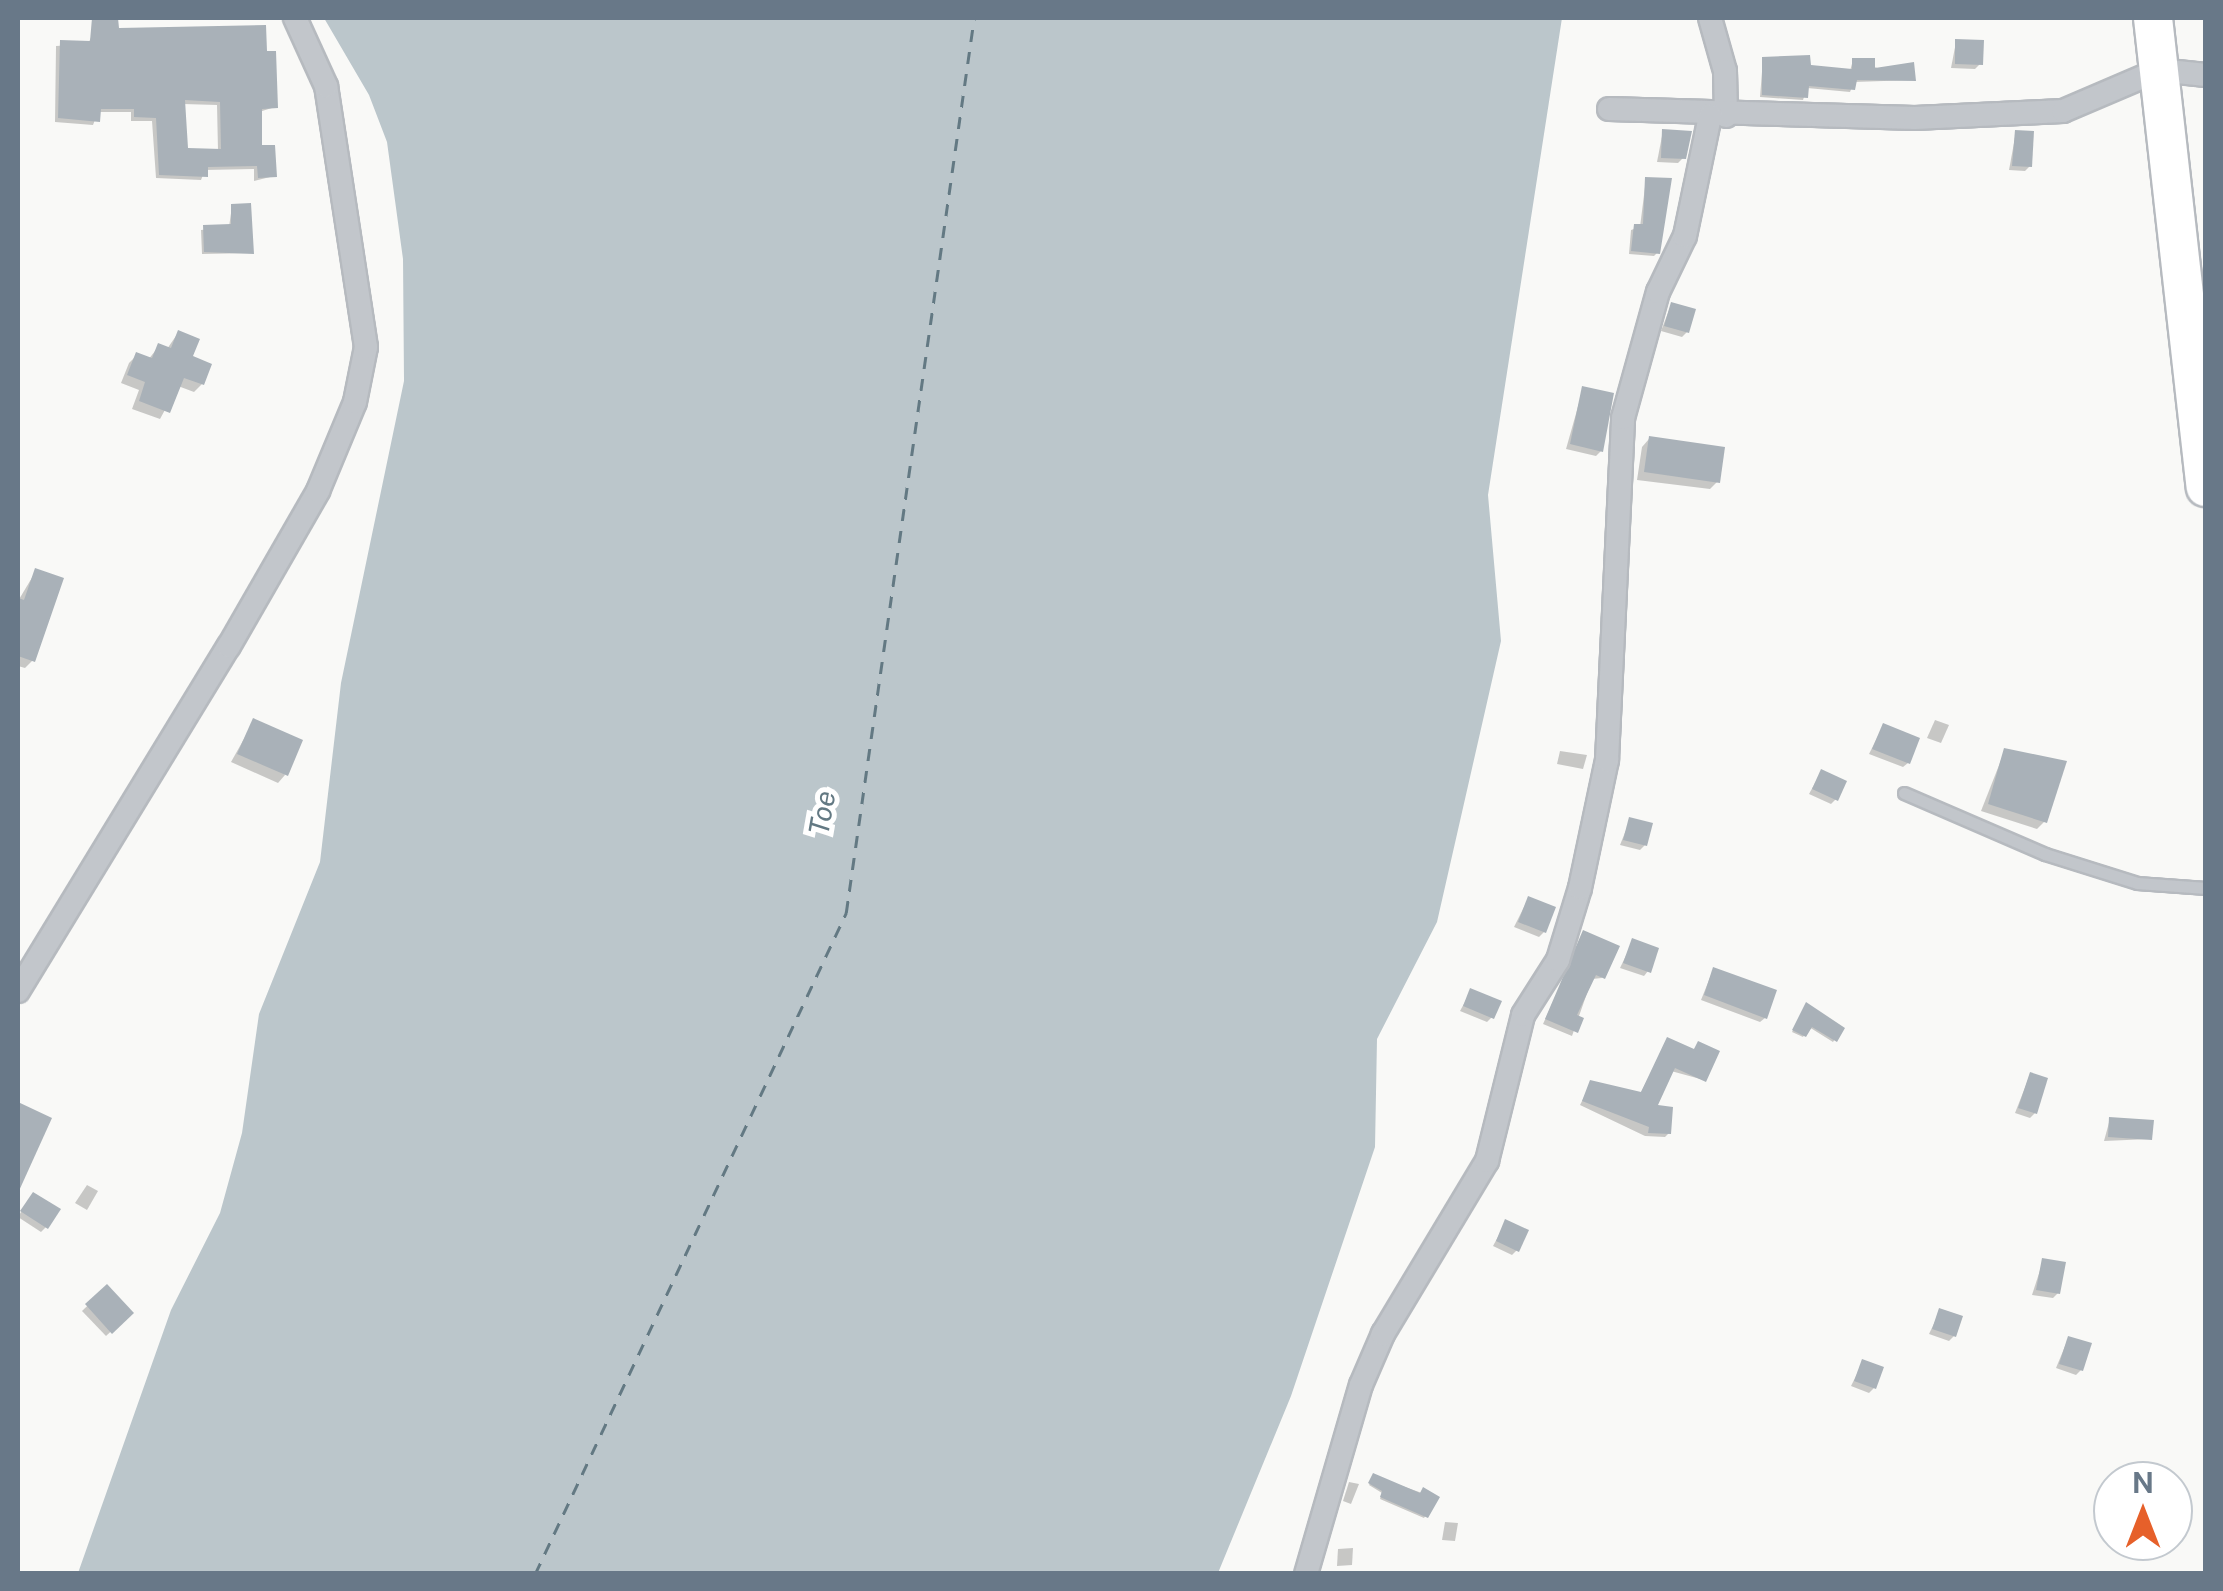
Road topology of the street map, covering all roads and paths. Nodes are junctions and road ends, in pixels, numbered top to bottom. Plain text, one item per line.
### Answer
1 (295, 18) edge
2 (1710, 18) edge
3 (2153, 18) edge
4 (2159, 70) junction
5 (2206, 74) edge
6 (1609, 109) dead end
7 (1718, 116) junction
8 (2206, 487) edge
9 (1904, 793) dead end
10 (2206, 888) edge
11 (18, 991) edge
12 (1306, 1574) edge

1 - 11 street
2 - 7 street
3 - 4 main road
4 - 5 street
4 - 7 street
4 - 8 main road
6 - 7 street
7 - 12 street
9 - 10 lane

